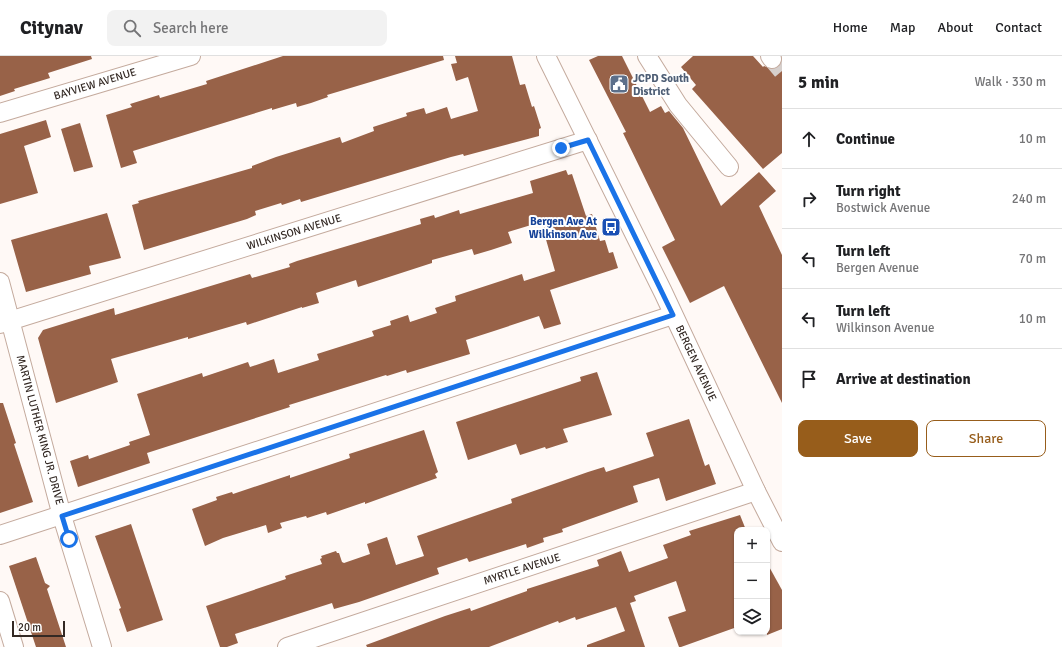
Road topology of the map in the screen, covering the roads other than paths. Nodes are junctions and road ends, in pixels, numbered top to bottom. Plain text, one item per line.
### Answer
1 (191, 56) edge
2 (647, 56) edge
3 (551, 58) edge
4 (0, 113) edge
5 (588, 140) junction
6 (729, 167) dead end
7 (0, 282) edge
8 (673, 315) junction
9 (5, 322) edge
10 (756, 492) junction
11 (62, 516) junction
12 (0, 535) edge
13 (782, 542) edge
14 (0, 601) edge
15 (14, 647) edge
16 (102, 647) edge
17 (287, 647) edge

1 - 4 street, BAYVIEW AVENUE
2 - 6 street
3 - 5 street, BERGEN AVENUE
5 - 8 street, BERGEN AVENUE
5 - 9 street, WILKINSON AVENUE
7 - 9 street, MARTIN LUTHER KING JR. DRIVE
8 - 10 street, BERGEN AVENUE
8 - 11 street
9 - 11 street, MARTIN LUTHER KING JR. DRIVE
10 - 13 street, BERGEN AVENUE
10 - 17 street, MYRTLE AVENUE
11 - 12 street
11 - 16 street, MARTIN LUTHER KING JR. DRIVE
14 - 15 street

